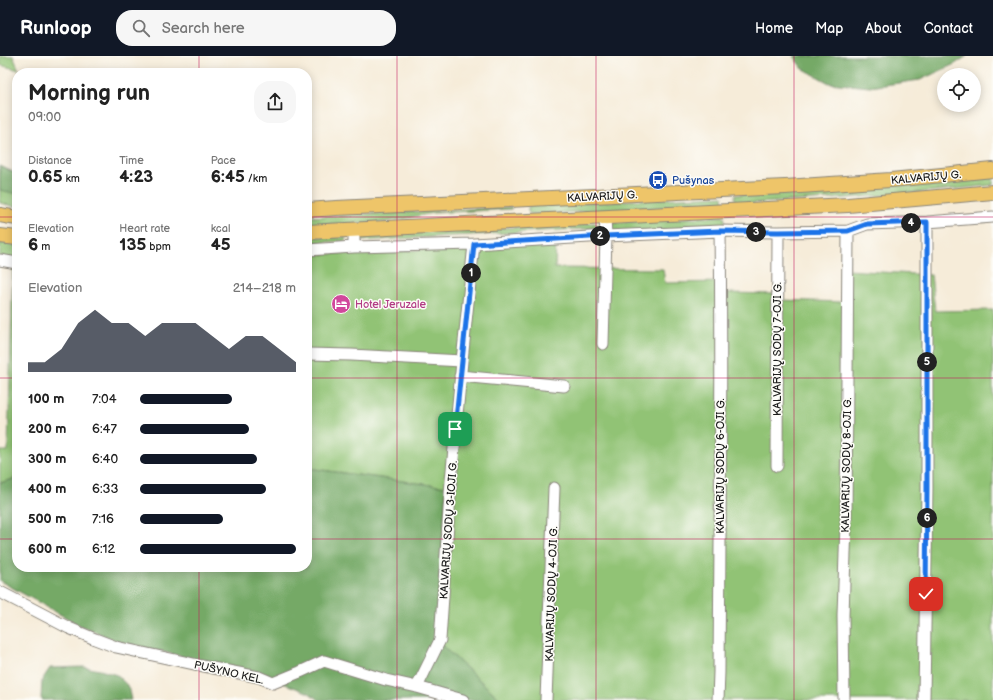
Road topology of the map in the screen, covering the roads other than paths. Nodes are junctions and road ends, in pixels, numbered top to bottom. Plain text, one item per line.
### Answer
1 (993, 170) edge
2 (993, 192) edge
3 (524, 200) junction
4 (312, 210) edge
5 (0, 215) edge
6 (12, 217) edge
7 (605, 217) junction
8 (993, 218) edge
9 (525, 221) junction
10 (927, 222) junction
11 (354, 229) junction
12 (720, 231) junction
13 (848, 231) junction
14 (312, 232) edge
15 (778, 232) junction
16 (0, 236) edge
17 (606, 236) junction
18 (12, 237) edge
19 (474, 244) junction
20 (354, 247) junction
21 (312, 250) edge
22 (0, 260) edge
23 (12, 262) edge
24 (603, 344) dead end
25 (312, 354) edge
26 (462, 361) junction
27 (460, 376) junction
28 (564, 386) dead end
29 (777, 466) dead end
30 (554, 488) dead end
31 (0, 592) edge
32 (417, 686) junction
33 (463, 700) edge
34 (546, 700) edge
35 (718, 700) edge
36 (844, 700) edge
37 (924, 700) edge

1 - 3 main road, KALVARIJŲ G.
2 - 7 main road, KALVARIJŲ G.
3 - 4 main road, KALVARIJŲ G.
3 - 9 main road
5 - 6 main road
7 - 9 main road, KALVARIJŲ G.
7 - 17 street
8 - 10 street
9 - 11 main road, KALVARIJŲ G.
10 - 13 street
10 - 37 street
11 - 14 main road, KALVARIJŲ G.
11 - 20 street
12 - 15 street
12 - 17 street
12 - 35 street, KALVARIJŲ SODŲ 6-OJI G.
13 - 15 street
13 - 36 street, KALVARIJŲ SODŲ 8-OJI G.
15 - 29 street, KALVARIJŲ SODŲ 7-OJI G.
16 - 18 main road
17 - 19 street
17 - 24 street
19 - 20 street
19 - 26 street, KALVARIJŲ SODŲ 3-IOJI G.
20 - 21 street
22 - 23 street
25 - 26 street
26 - 27 street, KALVARIJŲ SODŲ 3-IOJI G.
27 - 28 street
27 - 32 street, KALVARIJŲ SODŲ 3-IOJI G.
30 - 34 street, KALVARIJŲ SODŲ 4-OJI G.
31 - 32 street, PUŠYNO KEL.
32 - 33 street, PUŠYNO KEL.

